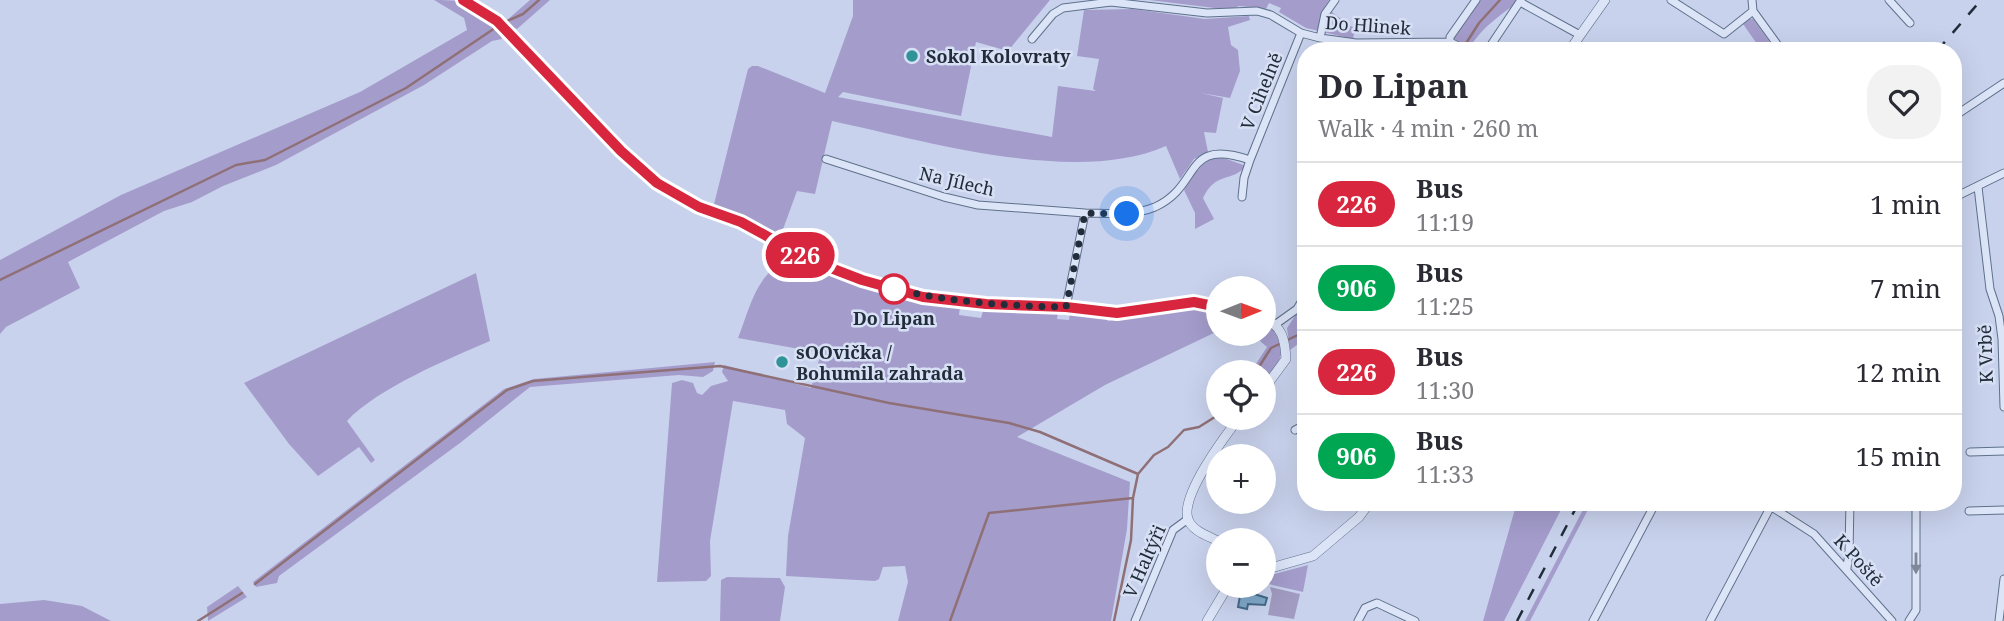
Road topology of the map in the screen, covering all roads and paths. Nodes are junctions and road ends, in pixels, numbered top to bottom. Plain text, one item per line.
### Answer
1 (463, 0) edge
2 (1335, 0) edge
3 (1476, 0) edge
4 (1605, 0) edge
5 (1671, 0) edge
6 (1752, 0) edge
7 (1889, 0) edge
8 (1520, 1) edge
9 (1752, 11) junction
10 (1910, 23) dead end
11 (1301, 33) junction
12 (1580, 35) junction
13 (1320, 38) junction
14 (1032, 39) dead end
15 (1297, 42) edge
16 (1349, 42) edge
17 (1454, 42) edge
18 (1493, 42) edge
19 (1575, 42) edge
20 (1775, 42) edge
21 (1297, 43) edge
22 (2004, 83) edge
23 (1962, 111) edge
24 (826, 159) dead end
25 (1250, 160) junction
26 (2004, 173) edge
27 (1978, 187) junction
28 (1962, 194) edge
29 (1242, 197) dead end
30 (1085, 213) junction
31 (1206, 304) edge
32 (1066, 307) junction
33 (1297, 309) edge
34 (1276, 324) joint
35 (1276, 373) edge
36 (2003, 397) edge
37 (2004, 407) edge
38 (1230, 430) edge
39 (1970, 452) dead end
40 (2004, 452) edge
41 (2004, 510) edge
42 (1363, 511) edge
43 (1651, 511) edge
44 (1765, 511) edge
45 (1779, 511) edge
46 (1850, 511) edge
47 (1916, 511) edge
48 (1969, 511) dead end
49 (1188, 519) junction
50 (1206, 535) edge
51 (1276, 567) edge
52 (1847, 568) junction
53 (2003, 581) edge
54 (1221, 598) edge
55 (1135, 621) edge
56 (1207, 621) edge
57 (1358, 621) edge
58 (1415, 621) edge
59 (1593, 621) edge
60 (1710, 621) edge
61 (1892, 621) edge
62 (1909, 621) edge
63 (1999, 621) edge

1 - 32 street
2 - 13 street
3 - 17 street
4 - 12 street
5 - 9 street
6 - 9 street
7 - 10 street
8 - 12 street
8 - 18 street
9 - 20 street
11 - 13 street, Do Hlinek
11 - 14 street, Do Hlinek
11 - 15 street, V Cihelně
12 - 19 street
13 - 16 street, Do Hlinek
21 - 25 street, V Cihelně
22 - 23 street
24 - 30 street, Na Jílech
25 - 29 street, V Cihelně
25 - 30 street
26 - 27 street
27 - 28 street
27 - 36 street, K Vrbě
30 - 32 street
31 - 32 street
33 - 34 street
34 - 35 street
36 - 37 street, K Vrbě
38 - 49 street
39 - 40 street
41 - 48 street
42 - 51 street
43 - 59 street
44 - 60 street
45 - 52 street, K Poště
46 - 52 street
47 -> 62 street
49 - 50 street
49 - 55 street, V Haltýři
52 - 61 street, K Poště
53 - 63 street
54 - 56 street
57 - 58 street

